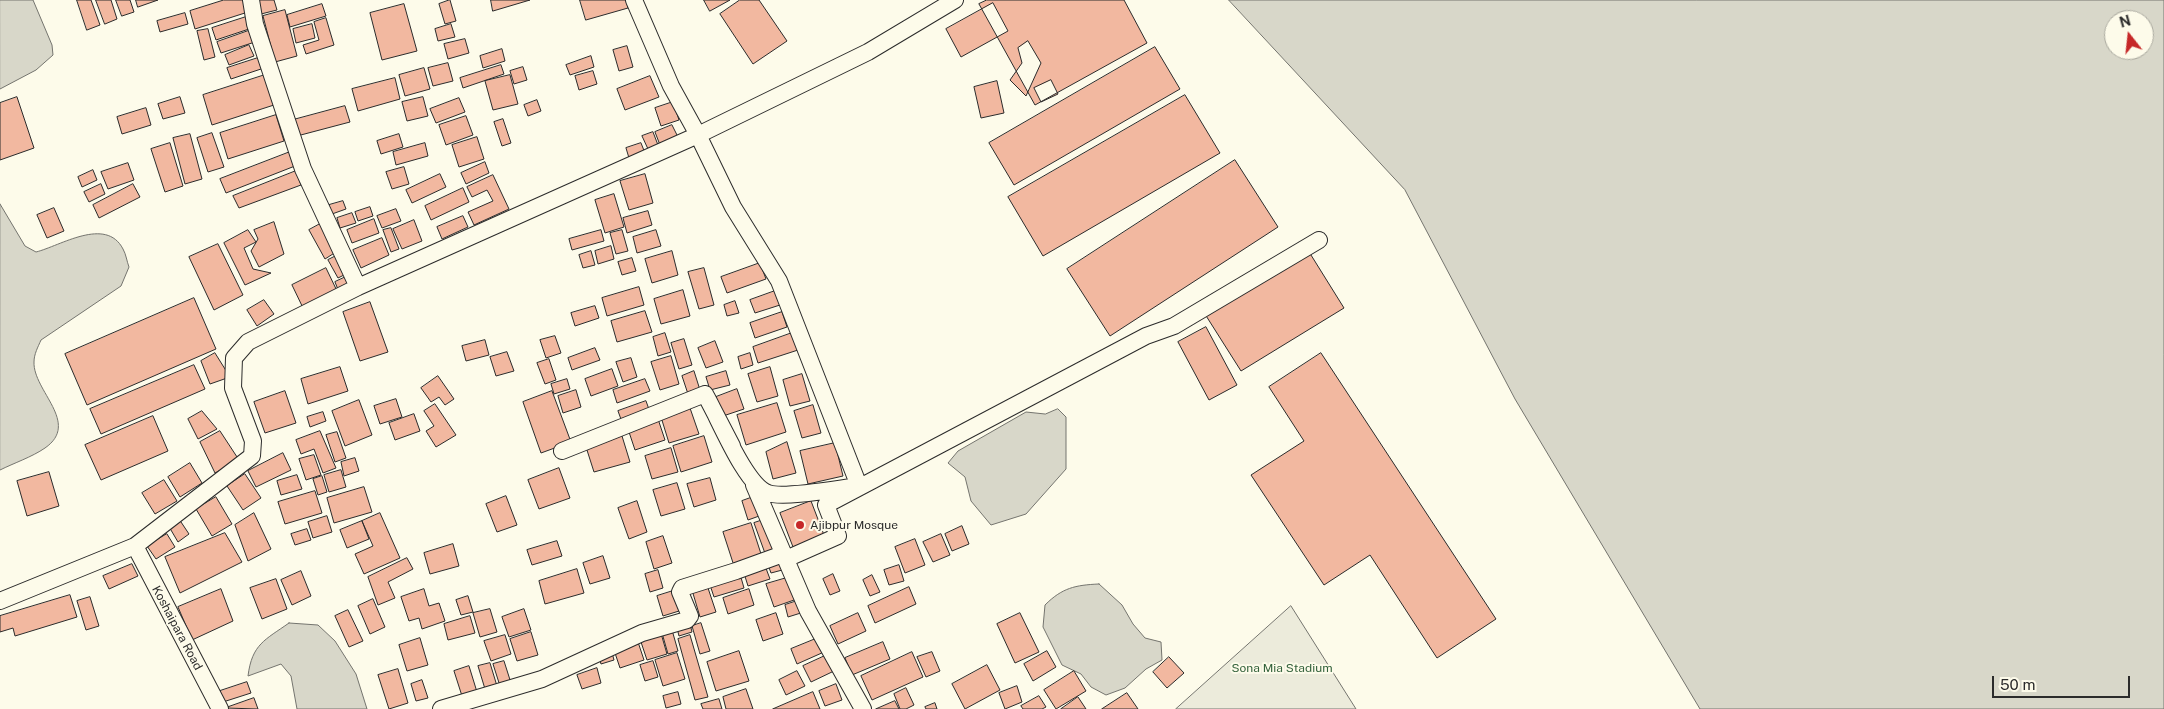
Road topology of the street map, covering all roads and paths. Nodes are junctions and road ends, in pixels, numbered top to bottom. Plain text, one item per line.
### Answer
1 (251, 0) edge
2 (634, 0) edge
3 (955, 0) edge
4 (698, 136) junction
5 (1319, 240) dead end
6 (358, 287) junction
7 (562, 451) dead end
8 (754, 485) junction
9 (859, 486) junction
10 (135, 546) junction
11 (784, 556) junction
12 (0, 601) edge
13 (220, 709) edge
14 (441, 709) edge
15 (863, 709) edge

1 - 6 street
2 - 4 street
3 - 4 street
4 - 6 street
4 - 9 street
5 - 9 street
6 - 10 street
7 - 8 street
8 - 9 street
8 - 11 street
9 - 11 street
10 - 12 street
10 - 13 street, Koshaipara Road
11 - 14 street
11 - 15 street

